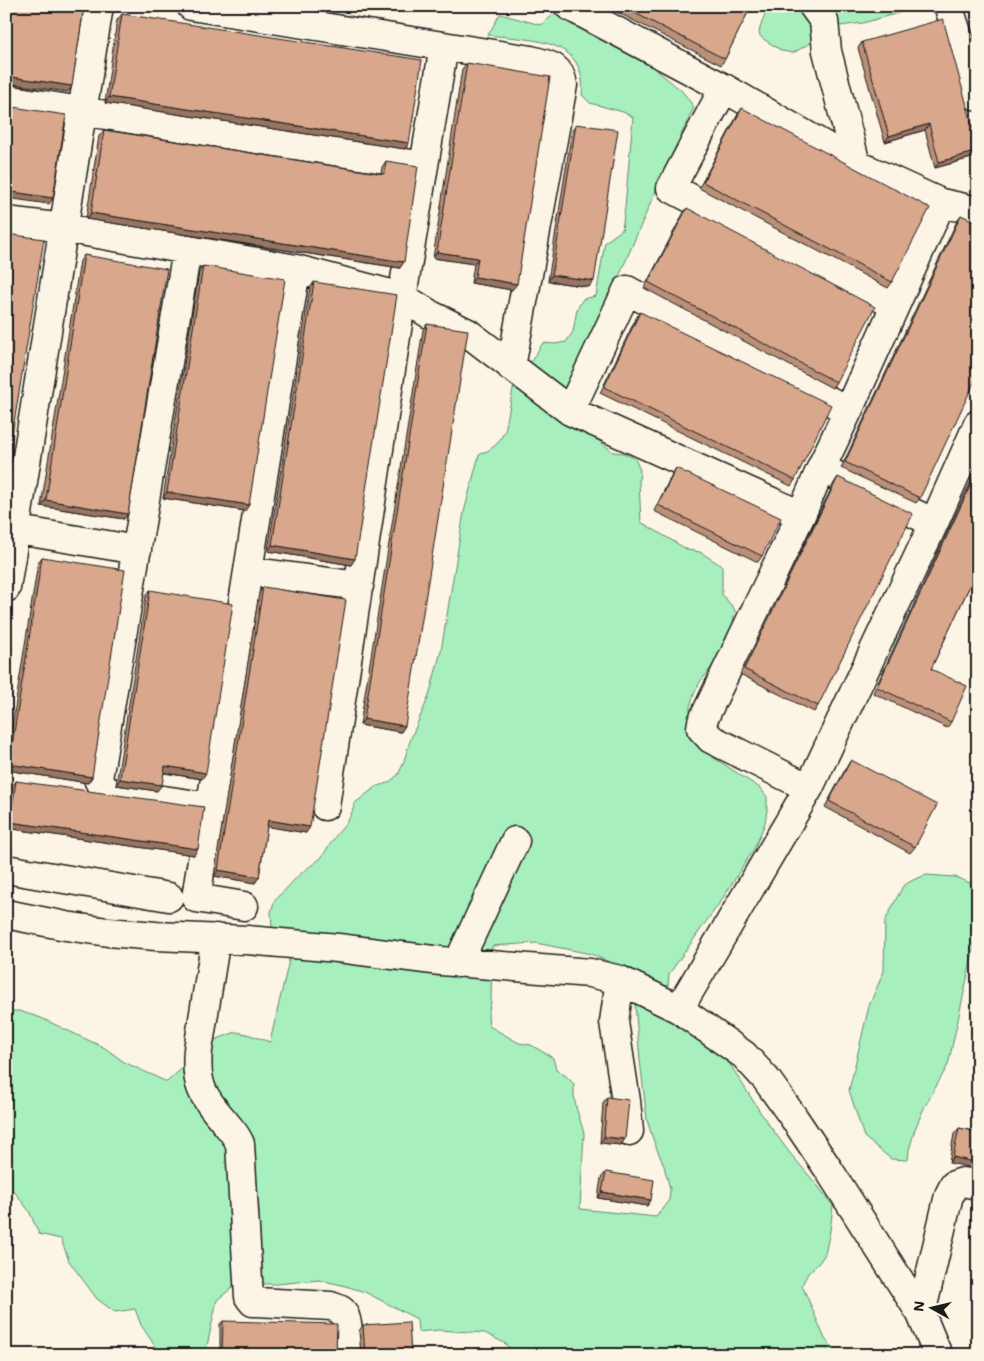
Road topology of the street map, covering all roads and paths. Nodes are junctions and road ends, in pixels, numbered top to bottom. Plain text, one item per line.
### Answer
1 (99, 6) edge
2 (191, 6) edge
3 (569, 6) edge
4 (813, 6) edge
5 (950, 8) dead end
6 (444, 46) junction
7 (724, 88) junction
8 (978, 97) edge
9 (6, 99) edge
10 (82, 111) junction
11 (856, 164) junction
12 (424, 166) junction
13 (941, 203) junction
14 (978, 211) edge
15 (6, 220) edge
16 (64, 228) junction
17 (187, 250) junction
18 (296, 269) junction
19 (402, 297) junction
20 (895, 305) junction
21 (511, 367) junction
22 (570, 411) junction
23 (848, 411) junction
24 (978, 424) edge
25 (821, 468) junction
26 (801, 515) junction
27 (934, 523) junction
28 (11, 529) edge
29 (137, 550) junction
30 (248, 570) junction
31 (359, 586) junction
32 (6, 588) edge
33 (809, 788) junction
34 (211, 806) junction
35 (325, 806) dead end
36 (515, 841) dead end
37 (6, 869) edge
38 (169, 897) dead end
39 (244, 906) dead end
40 (6, 914) edge
41 (216, 938) junction
42 (458, 963) junction
43 (620, 980) junction
44 (679, 1009) junction
45 (629, 1131) edge
46 (978, 1184) edge
47 (920, 1314) junction
48 (350, 1355) edge
49 (938, 1355) edge

1 - 10 street
2 - 6 street
3 - 7 street
4 - 11 street
5 - 8 street
6 - 12 street
6 - 21 street
7 - 11 street
7 - 20 street
9 - 10 street
10 - 12 street
10 - 16 street
11 - 13 street
12 - 19 street
13 - 14 street
13 - 20 street
15 - 16 street
16 - 17 street
16 - 28 street
17 - 18 street
17 - 29 street
18 - 19 street
18 - 30 street
19 - 21 street
19 - 31 street
20 - 23 street
21 - 22 street
22 - 23 street
22 - 26 street
23 - 25 street
24 - 27 street
25 - 26 street
25 - 27 street
26 - 33 street
27 - 33 street
28 - 29 street
28 - 32 street
29 - 34 street
30 - 31 street
30 - 34 street
31 - 35 street
33 - 44 street
34 - 39 street
36 - 42 street
37 - 38 street
40 - 41 street
41 - 42 street
41 - 48 street
42 - 43 street
43 - 44 street
43 - 45 street
44 - 47 street
46 - 47 street
47 - 49 street

